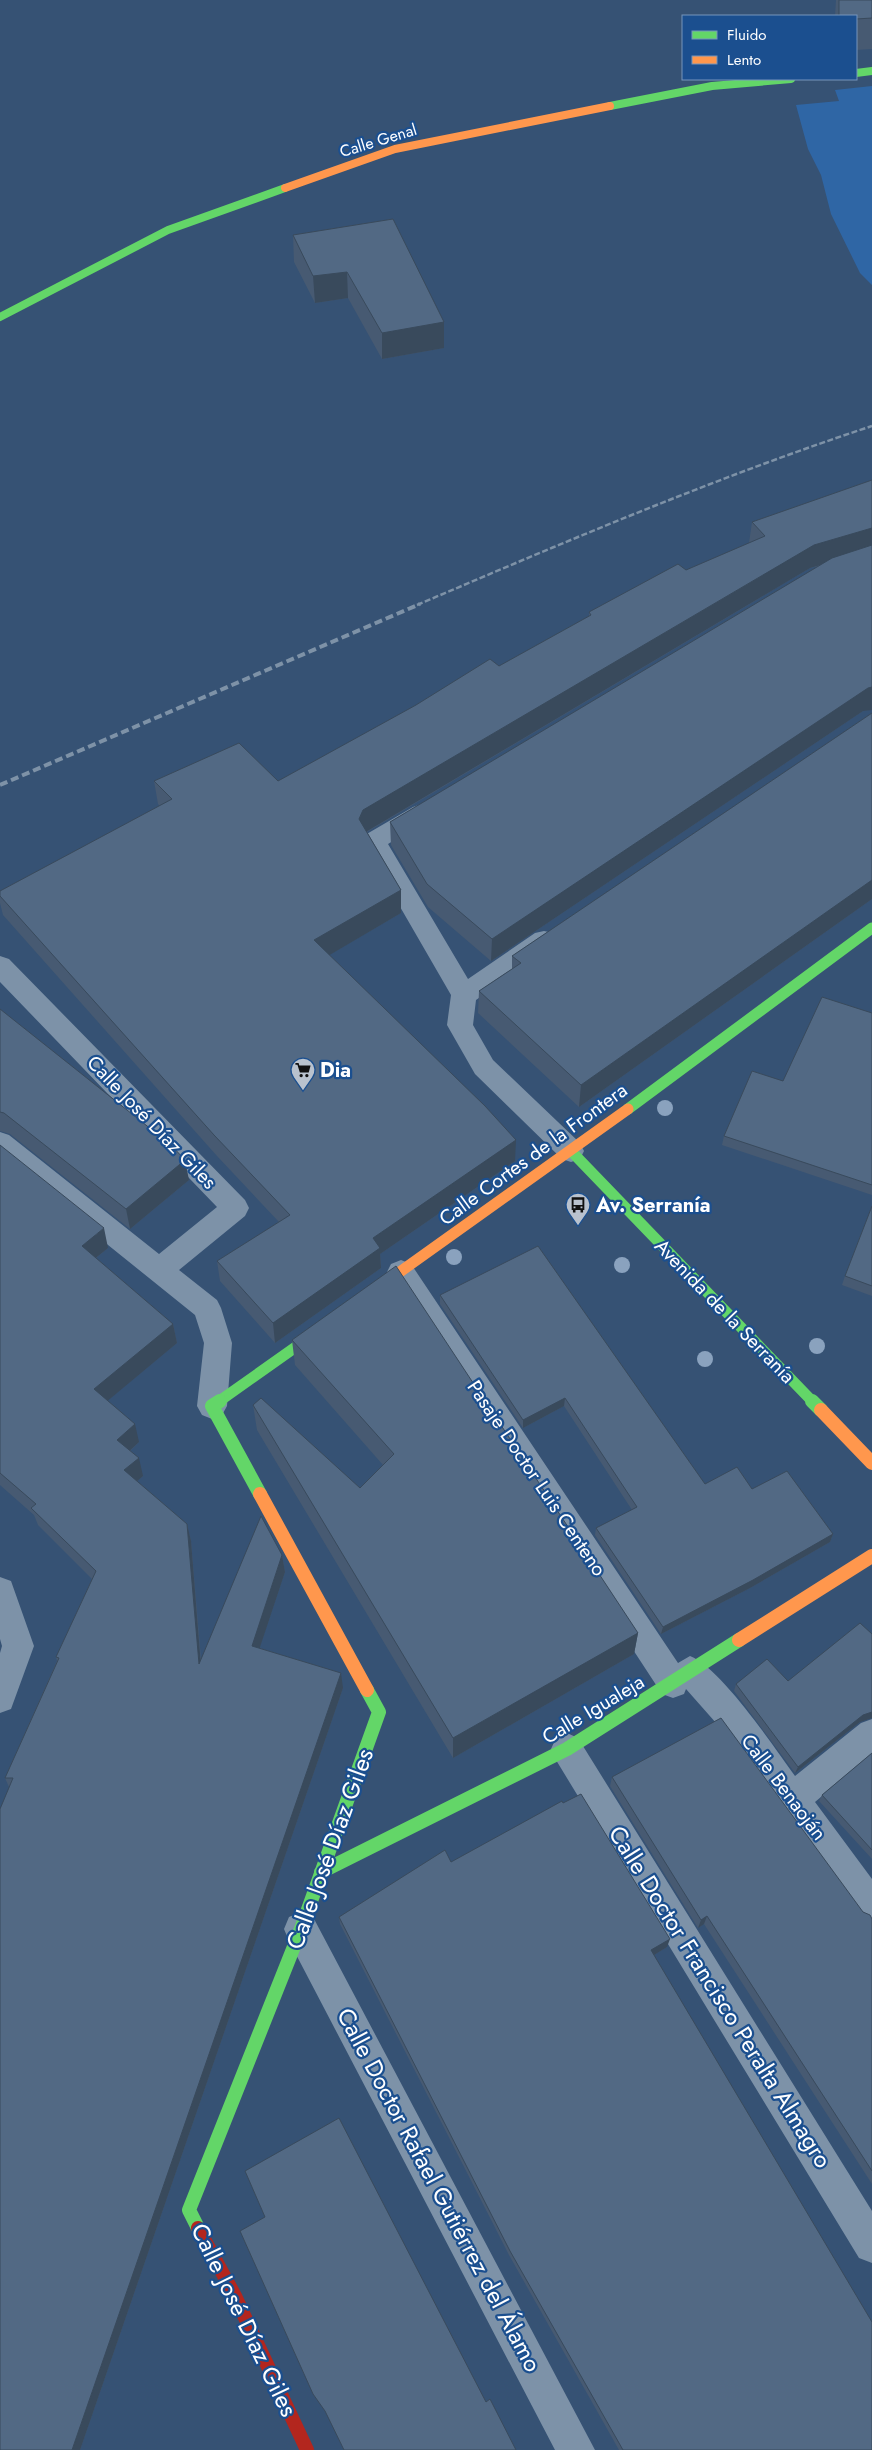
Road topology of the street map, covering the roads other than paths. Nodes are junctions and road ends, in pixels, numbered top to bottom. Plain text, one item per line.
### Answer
1 (872, 71) edge
2 (857, 73) edge
3 (780, 80) edge
4 (0, 317) edge
5 (442, 800) edge
6 (872, 928) edge
7 (559, 930) edge
8 (0, 966) edge
9 (464, 994) junction
10 (0, 1143) edge
11 (571, 1151) junction
12 (159, 1270) junction
13 (401, 1272) junction
14 (361, 1300) edge
15 (330, 1322) edge
16 (212, 1406) junction
17 (872, 1464) edge
18 (872, 1556) edge
19 (0, 1591) edge
20 (682, 1677) junction
21 (0, 1698) edge
22 (872, 1734) edge
23 (567, 1749) junction
24 (793, 1799) junction
25 (321, 1872) junction
26 (872, 1906) edge
27 (301, 1930) junction
28 (872, 2245) edge
29 (307, 2450) edge
30 (576, 2450) edge

1 - 2 street
3 - 4 street, Calle Genal
5 - 9 street
6 - 11 street, Calle Cortes de la Frontera
7 - 9 street
8 - 12 street, Calle José Díaz Giles
9 - 11 street, Avenida de la Serranía
10 - 12 street
11 - 13 street, Calle Cortes de la Frontera
11 - 17 street, Avenida de la Serranía
12 - 16 street
13 - 14 street, Calle Cortes de la Frontera
13 - 20 street, Pasaje Doctor Luis Centeno
15 - 16 street
16 - 25 street, Calle José Díaz Giles
18 - 20 street, Calle Igualeja
19 - 21 street
20 - 23 street, Calle Igualeja
20 - 24 street, Calle Benaoján
22 - 24 street
23 - 25 street, Calle Igualeja
23 - 28 street, Calle Doctor Francisco Peralta Almagro
24 - 26 street, Calle Benaoján
25 - 27 street, Calle José Díaz Giles
27 - 29 street, Calle José Díaz Giles
27 - 30 street, Calle Doctor Rafael Gutiérrez del Álamo

